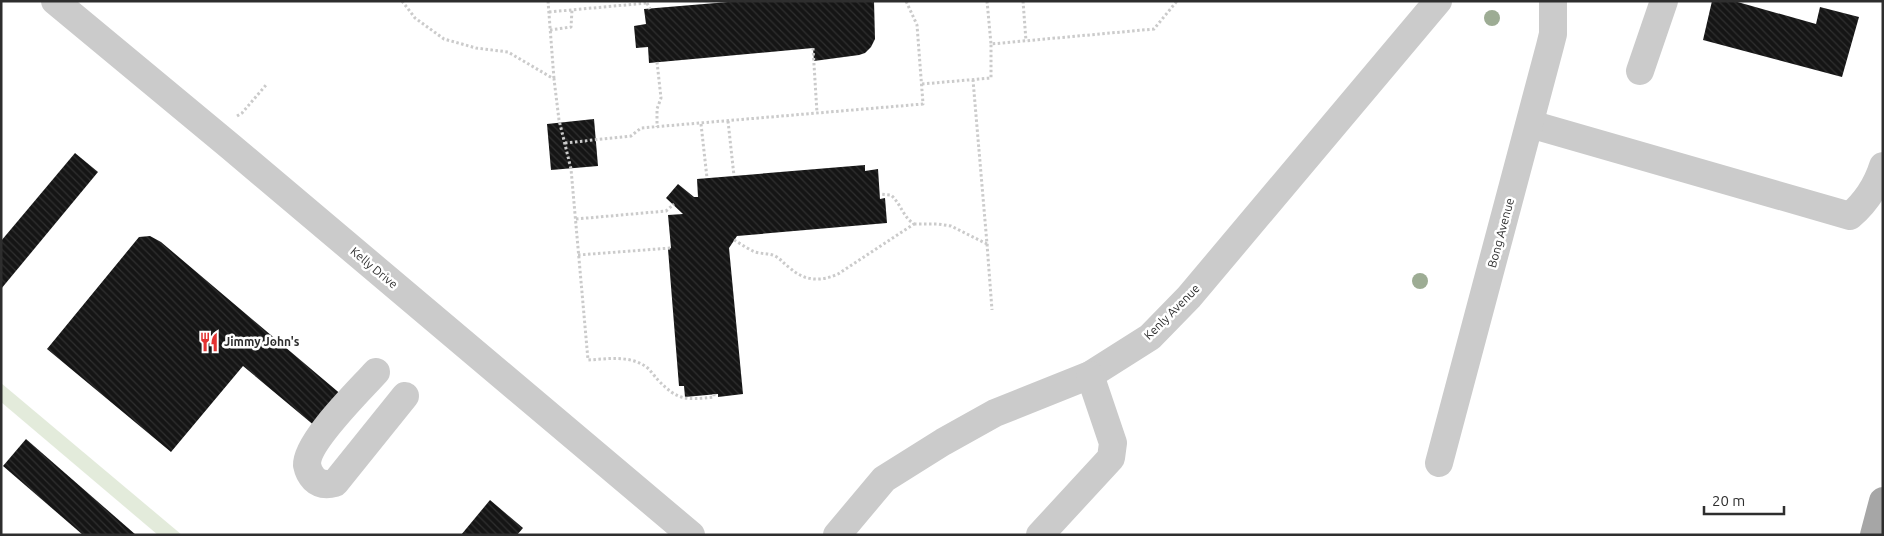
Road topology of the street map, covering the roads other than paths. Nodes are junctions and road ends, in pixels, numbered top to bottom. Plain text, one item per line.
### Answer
1 (55, 1) edge
2 (1438, 1) edge
3 (1553, 1) edge
4 (1664, 1) edge
5 (1640, 71) dead end
6 (1530, 124) junction
7 (1883, 166) edge
8 (376, 372) dead end
9 (1090, 375) junction
10 (405, 396) dead end
11 (1439, 462) dead end
12 (1883, 501) edge
13 (691, 535) edge
14 (837, 535) edge
15 (1040, 535) edge
16 (1874, 535) edge

1 - 13 street, Kelly Drive
2 - 9 street, Kenly Avenue
3 - 6 street, Bong Avenue
4 - 5 street
6 - 7 street
6 - 11 street, Bong Avenue
8 - 10 street
9 - 14 street, Kenly Avenue
9 - 15 street
12 - 16 main road

